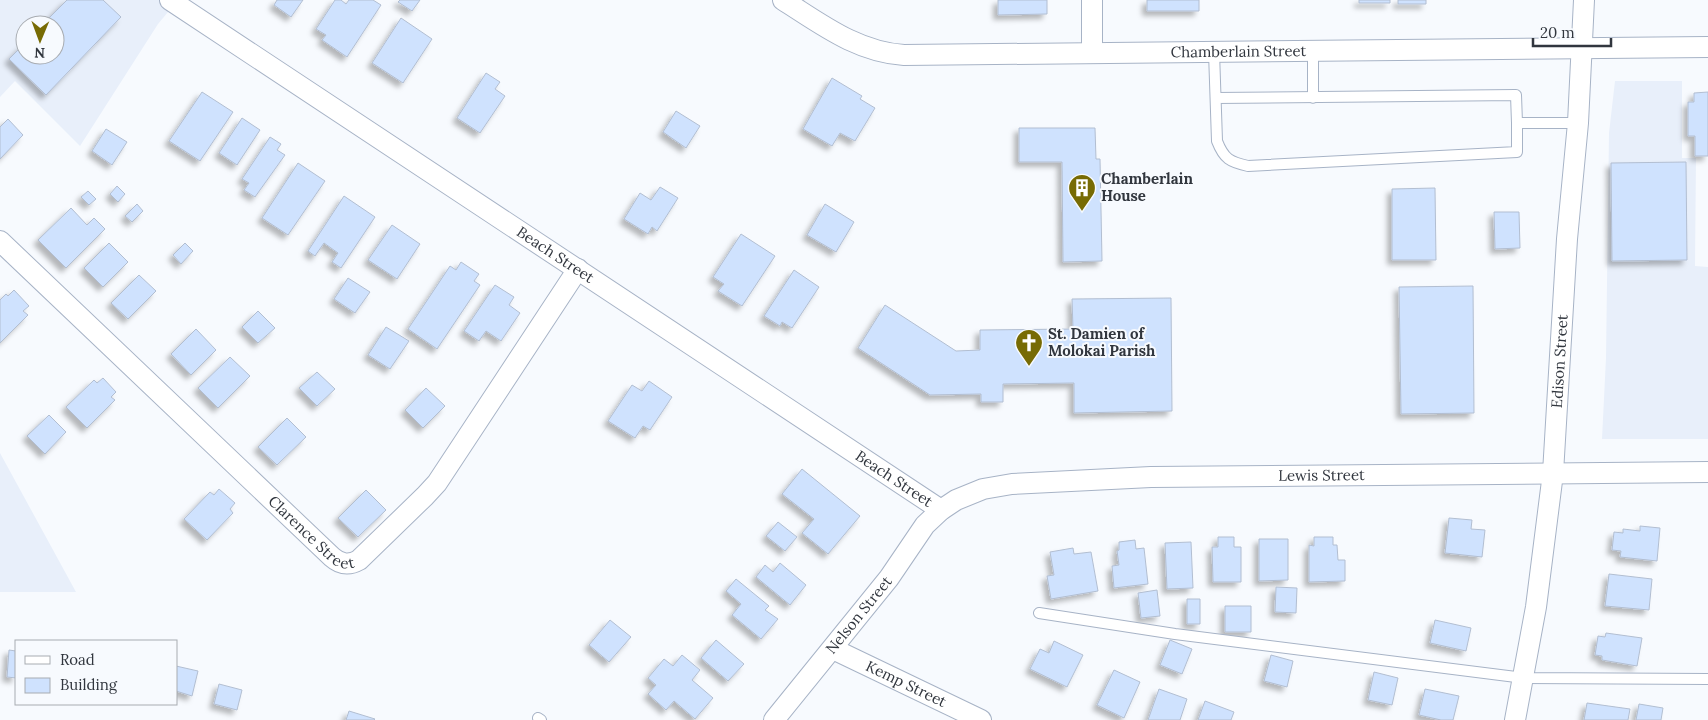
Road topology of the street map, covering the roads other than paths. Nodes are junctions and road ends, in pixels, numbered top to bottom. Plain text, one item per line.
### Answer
1 (170, 0) edge
2 (783, 0) edge
3 (1092, 0) edge
4 (1584, 0) edge
5 (1708, 47) edge
6 (1582, 48) junction
7 (1313, 51) junction
8 (1214, 52) junction
9 (1092, 53) junction
10 (1216, 98) junction
11 (1313, 98) junction
12 (1516, 123) junction
13 (1578, 123) junction
14 (0, 242) edge
15 (578, 269) junction
16 (1708, 472) edge
17 (1553, 473) junction
18 (941, 510) junction
19 (1039, 613) dead end
20 (832, 649) junction
21 (1524, 678) junction
22 (1708, 679) edge
23 (774, 720) edge
24 (981, 720) edge
25 (1515, 720) edge

1 - 15 street, Beach Street
2 - 9 street, Chamberlain Street
3 - 9 street
4 - 6 street, Edison Street
5 - 6 street, Chamberlain Street
6 - 7 street, Chamberlain Street
6 - 13 street, Edison Street
7 - 8 street, Chamberlain Street
7 - 11 lane
8 - 9 street, Chamberlain Street
8 - 10 lane
10 - 11 lane
10 - 12 lane
11 - 12 lane
12 - 13 lane
13 - 17 street, Edison Street
14 - 15 street, Clarence Street
15 - 18 street, Beach Street
16 - 17 street, Lewis Street
17 - 18 street, Lewis Street
17 - 21 street, Edison Street
18 - 20 street, Nelson Street
19 - 21 lane
20 - 23 street, Nelson Street
20 - 24 street, Kemp Street
21 - 22 lane
21 - 25 street, Edison Street

